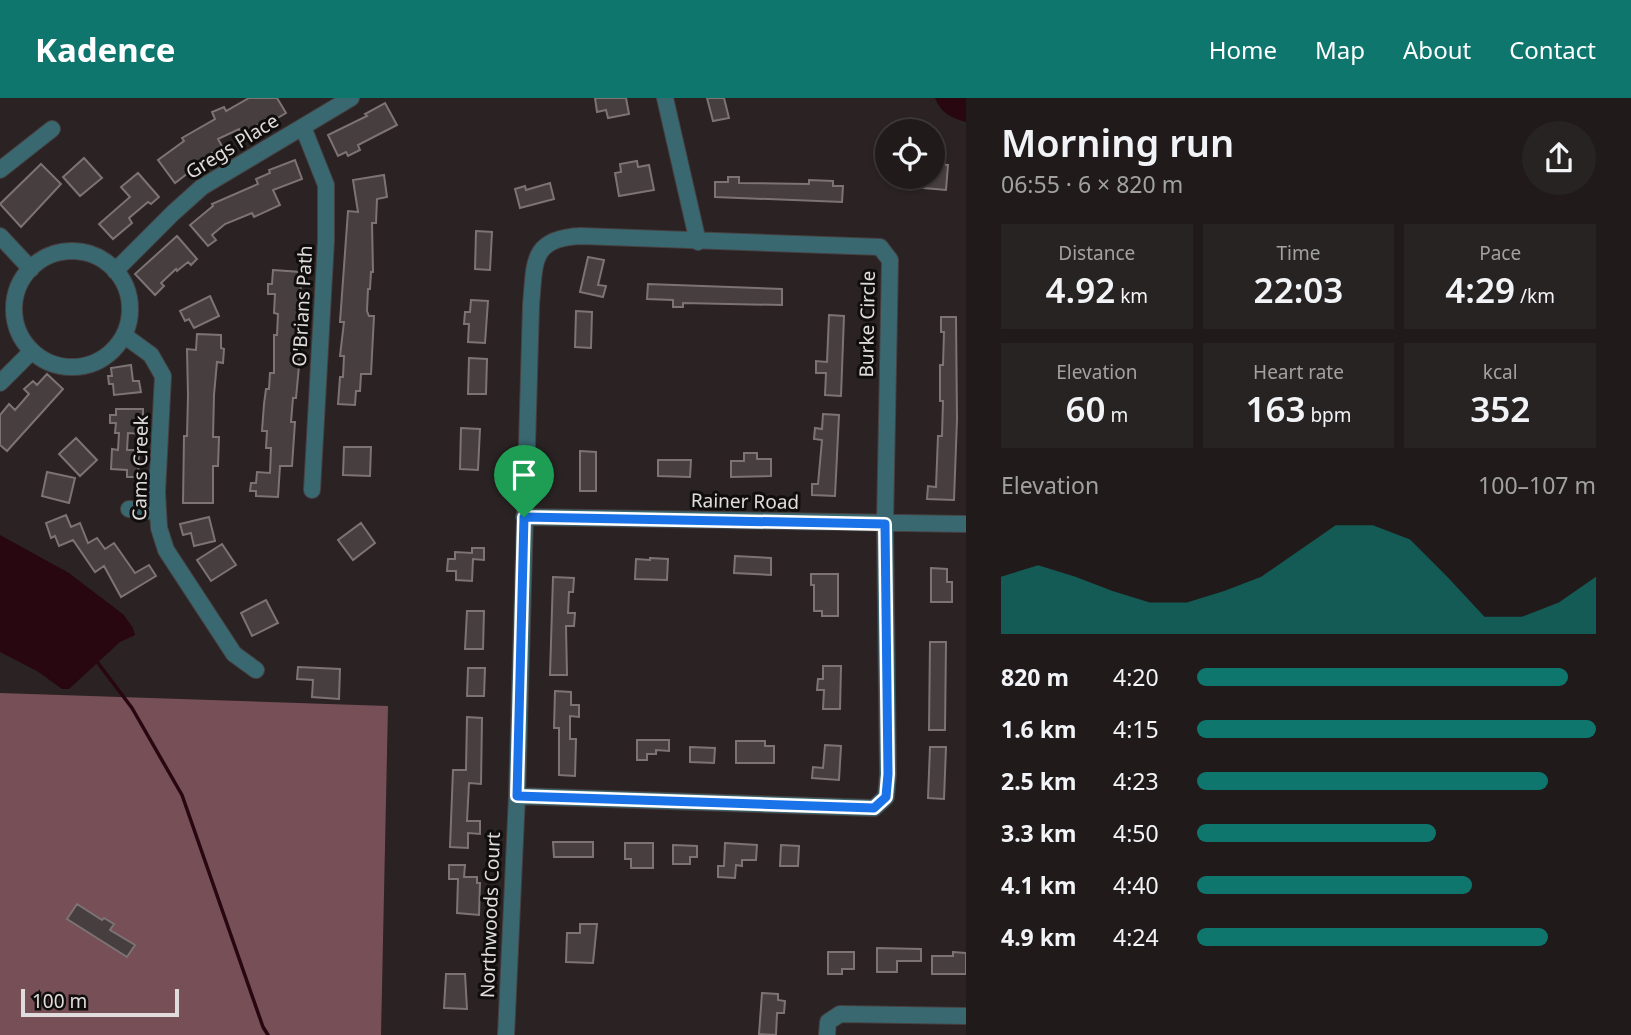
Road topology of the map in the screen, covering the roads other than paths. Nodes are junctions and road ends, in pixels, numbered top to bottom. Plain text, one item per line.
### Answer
1 (351, 98) edge
2 (664, 98) edge
3 (303, 127) junction
4 (52, 129) dead end
5 (0, 170) edge
6 (0, 236) edge
7 (698, 242) junction
8 (31, 269) junction
9 (115, 271) junction
10 (125, 335) junction
11 (32, 351) junction
12 (0, 383) edge
13 (312, 490) dead end
14 (129, 509) dead end
15 (158, 512) junction
16 (524, 517) junction
17 (885, 524) junction
18 (966, 524) edge
19 (256, 670) dead end
20 (517, 796) junction
21 (966, 1016) edge
22 (506, 1035) edge
23 (827, 1035) edge

1 - 3 street, Gregs Place
2 - 7 street
3 - 9 street, Gregs Place
3 - 13 street, O'Brians Path
4 - 5 street
6 - 8 street
7 - 16 street, Burke Circle
7 - 17 street, Burke Circle
8 - 9 street
8 - 11 street
9 - 10 street
10 - 11 street
10 - 15 street, Cams Creek
11 - 12 street
14 - 15 street
15 - 19 street, Cams Creek
16 - 17 street, Rainer Road
16 - 20 street, Burke Circle
17 - 18 street, Rainer Road
17 - 20 street, Burke Circle
20 - 22 street, Northwoods Court
21 - 23 street

